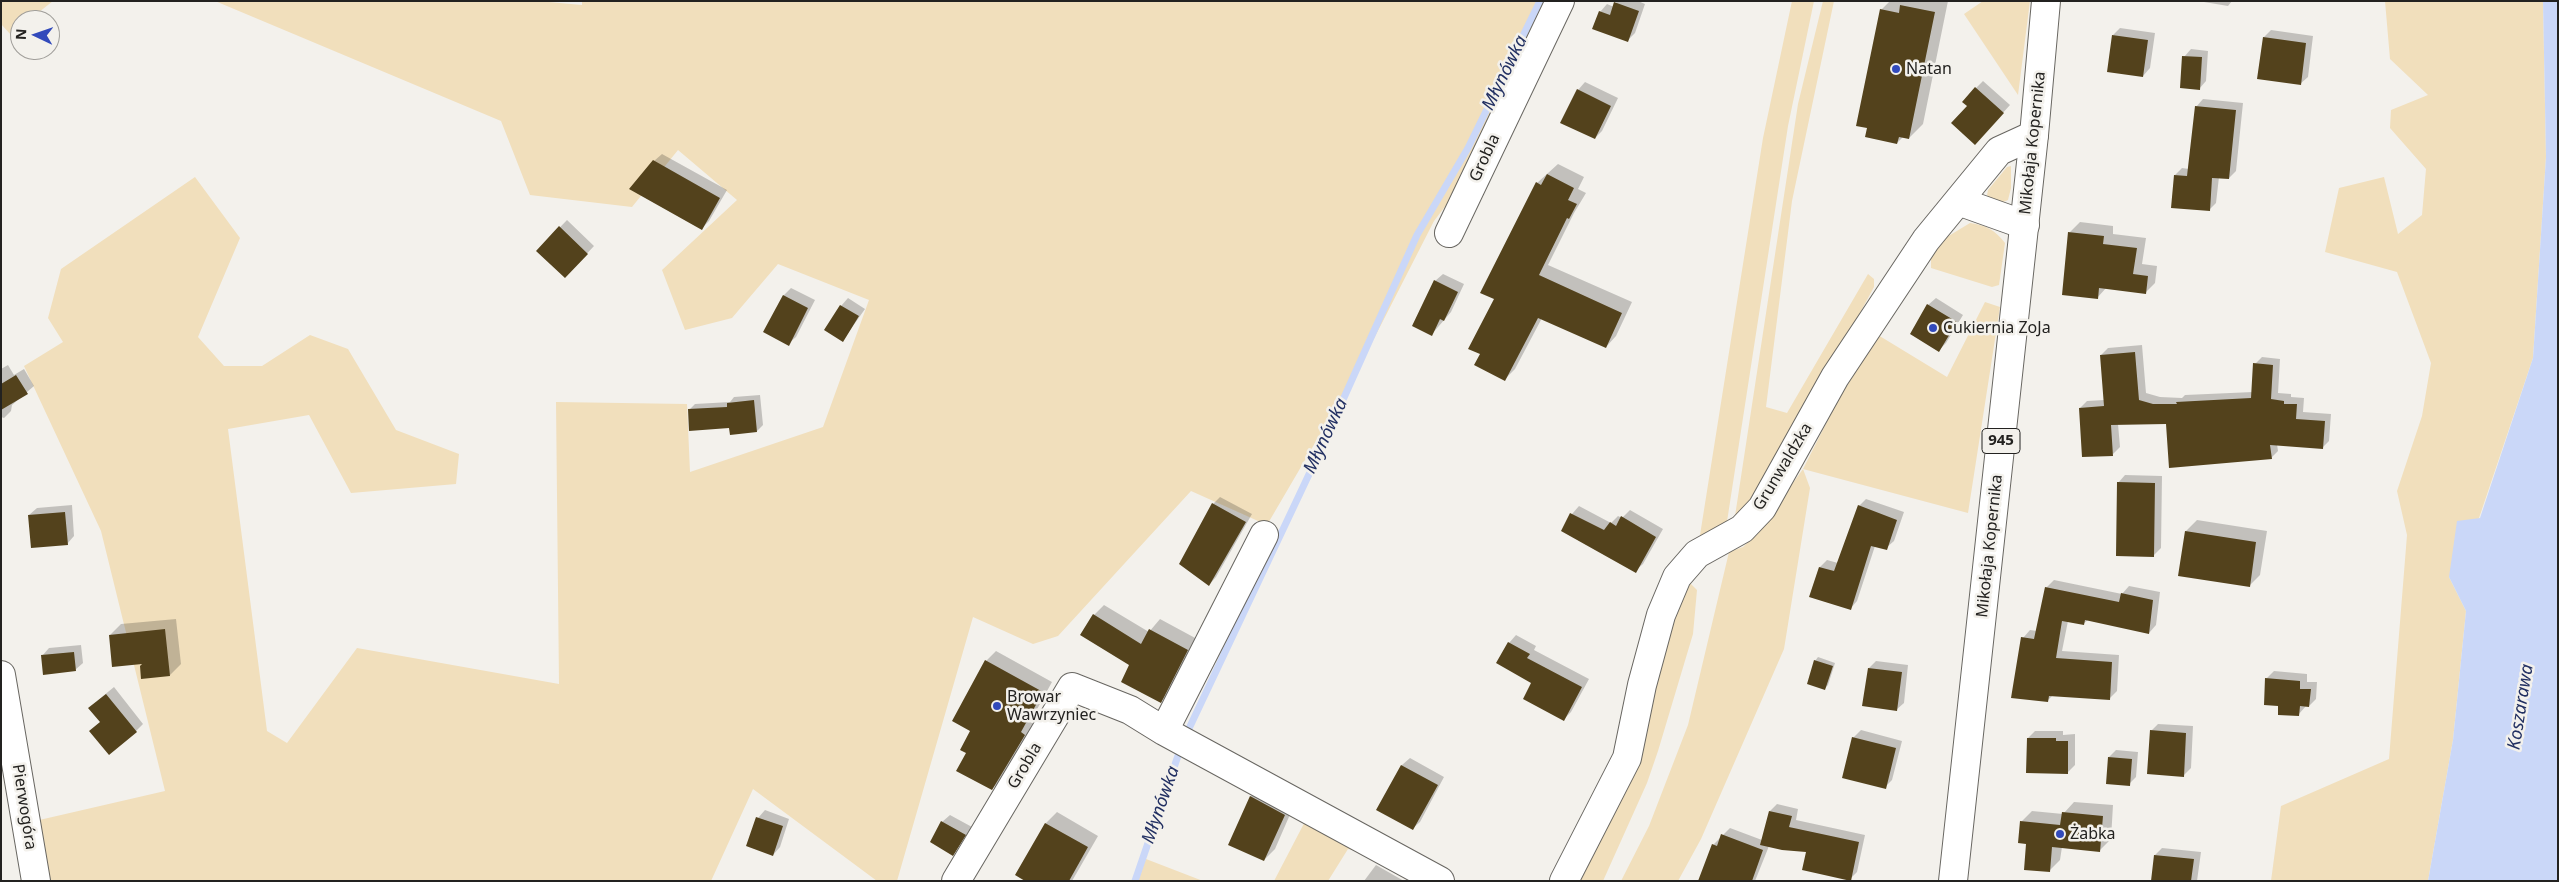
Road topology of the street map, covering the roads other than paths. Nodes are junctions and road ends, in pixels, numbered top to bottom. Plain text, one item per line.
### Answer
1 (1560, 1) edge
2 (2046, 1) edge
3 (2034, 135) junction
4 (1958, 200) junction
5 (2025, 225) junction
6 (1449, 233) dead end
7 (1264, 535) dead end
8 (1, 675) edge
9 (1164, 731) junction
10 (36, 881) edge
11 (956, 881) edge
12 (1440, 881) edge
13 (1564, 881) edge
14 (1953, 881) edge

1 - 6 street, Grobla
2 - 3 street, Mikołaja Kopernika / 945
3 - 4 street, Grunwaldzka
3 - 5 street, Mikołaja Kopernika / 945
4 - 5 street
4 - 13 street, Grunwaldzka
5 - 14 street, Mikołaja Kopernika / 945
7 - 9 street
8 - 10 street, Pierwogóra
9 - 11 street, Grobla
9 - 12 street, Grobla

